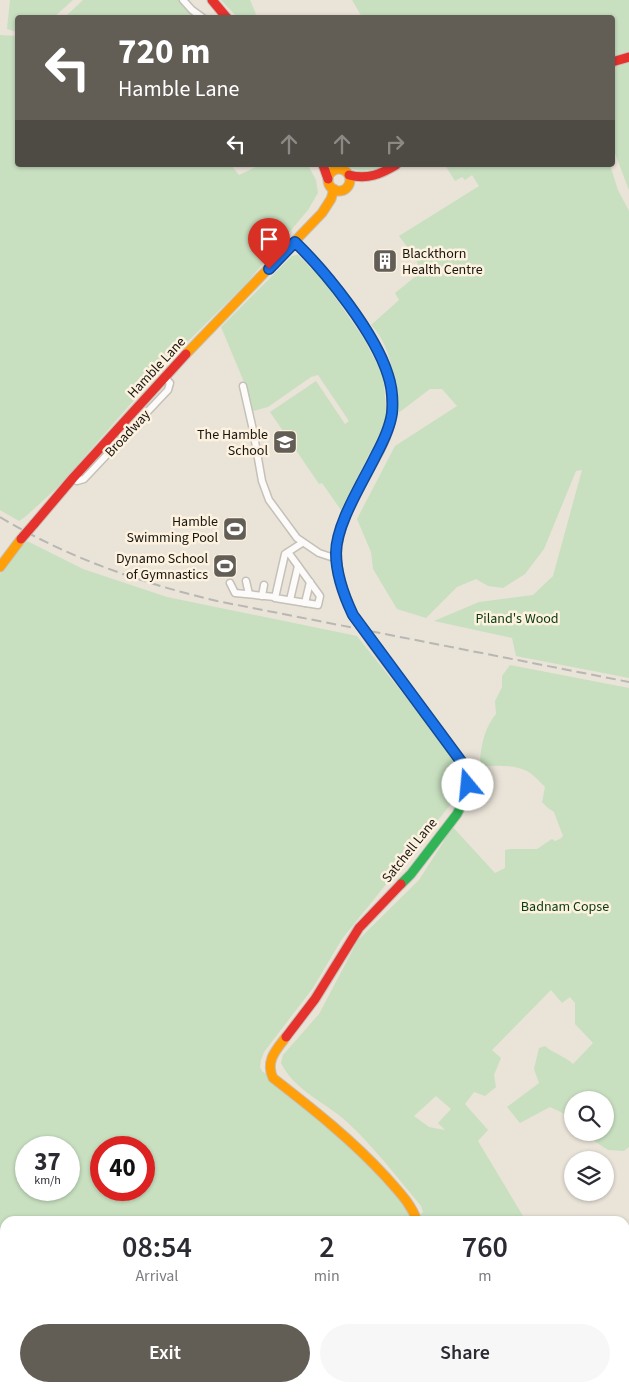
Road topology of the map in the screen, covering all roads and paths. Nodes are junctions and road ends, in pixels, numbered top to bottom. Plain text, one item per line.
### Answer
1 (182, 0) edge
2 (212, 0) edge
3 (199, 15) edge
4 (224, 15) edge
5 (629, 57) edge
6 (615, 61) edge
7 (325, 167) edge
8 (332, 167) edge
9 (392, 167) edge
10 (350, 175) junction
11 (370, 177) junction
12 (328, 179) junction
13 (347, 187) junction
14 (334, 189) junction
15 (295, 242) junction
16 (243, 386) dead end
17 (302, 543) junction
18 (288, 552) junction
19 (337, 559) junction
20 (298, 566) junction
21 (0, 567) edge
22 (246, 581) dead end
23 (310, 582) junction
24 (230, 583) dead end
25 (264, 585) dead end
26 (249, 594) junction
27 (262, 596) junction
28 (275, 597) junction
29 (290, 600) junction
30 (306, 603) junction
31 (415, 1216) edge
32 (236, 1392) edge
33 (240, 1392) edge

1 - 3 street
2 - 4 street
5 - 6 street
7 - 12 street
8 - 10 street
8 - 12 street
9 - 11 street
10 - 11 street
10 - 13 street
11 - 13 street
12 - 14 street
13 - 14 street
14 - 15 street, Hamble Lane
15 - 19 street, Satchell Lane
15 - 21 street, Hamble Lane, bridge
16 - 17 street
17 - 18 street
17 - 19 street
18 - 20 street
18 - 28 street
19 - 31 street, Satchell Lane, bridge
20 - 23 street
20 - 29 street
22 - 26 street
23 - 30 street
23 - 30 street
24 - 26 street
25 - 27 street
26 - 27 street
27 - 28 street
28 - 29 street
29 - 30 street
32 - 33 street

